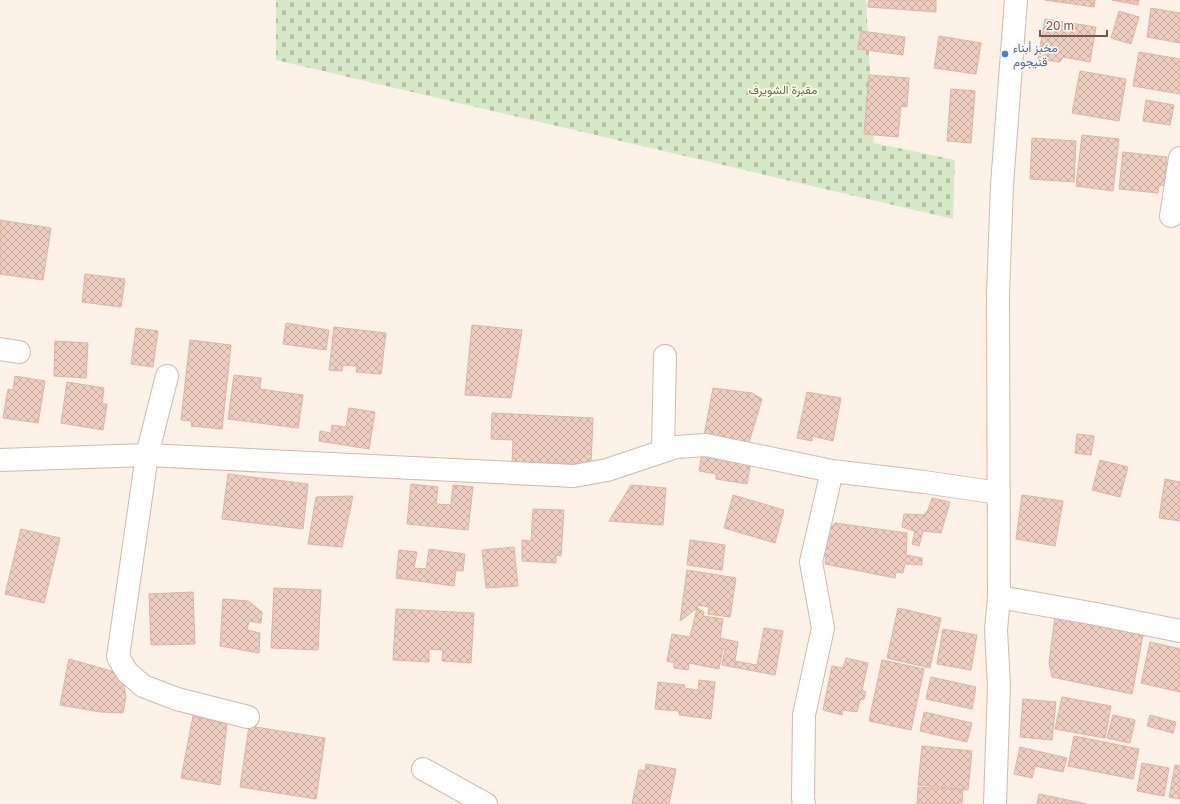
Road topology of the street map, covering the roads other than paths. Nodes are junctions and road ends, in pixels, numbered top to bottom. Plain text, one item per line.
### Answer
1 (1016, 0) edge
2 (1180, 158) edge
3 (1171, 216) dead end
4 (665, 356) dead end
5 (167, 376) dead end
6 (663, 451) junction
7 (147, 455) junction
8 (0, 460) edge
9 (832, 471) junction
10 (999, 493) junction
11 (1000, 597) junction
12 (1180, 632) edge
13 (248, 717) dead end
14 (423, 769) dead end
15 (486, 804) edge
16 (804, 804) edge
17 (995, 804) edge

1 - 10 street
2 - 3 street
4 - 6 street
5 - 7 street
6 - 7 street
6 - 9 street
7 - 8 street
7 - 13 street
9 - 10 street
9 - 16 street
10 - 11 street
11 - 12 street
11 - 17 street
14 - 15 street

